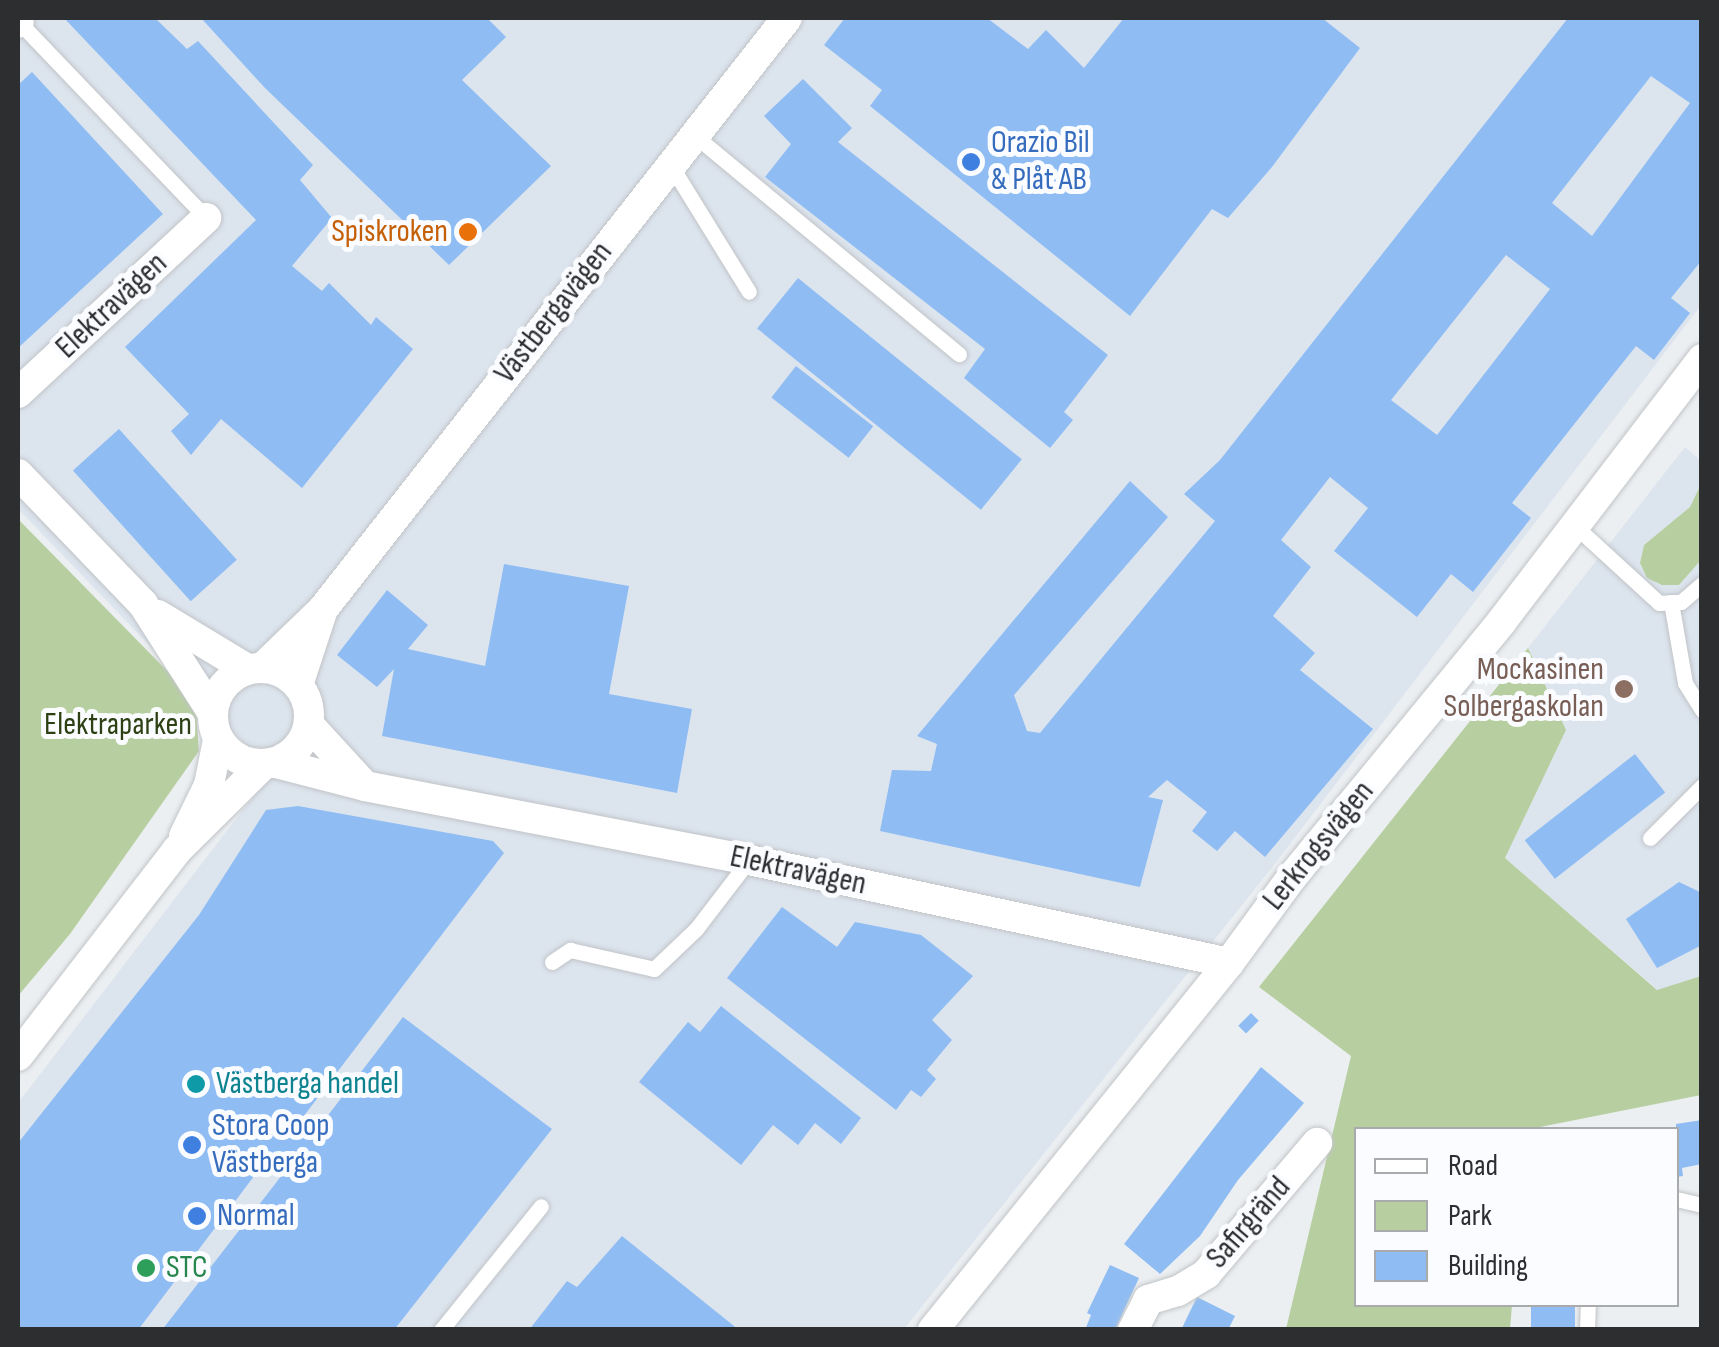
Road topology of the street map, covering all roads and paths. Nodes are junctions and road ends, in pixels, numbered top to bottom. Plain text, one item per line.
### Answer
1 (787, 18) edge
2 (18, 22) edge
3 (694, 134) junction
4 (670, 164) junction
5 (206, 218) joint
6 (749, 292) dead end
7 (959, 354) dead end
8 (1702, 360) edge
9 (18, 394) edge
10 (18, 474) edge
11 (1574, 525) junction
12 (1702, 584) edge
13 (1671, 602) junction
14 (143, 604) junction
15 (323, 609) junction
16 (254, 669) junction
17 (298, 685) junction
18 (1702, 710) edge
19 (309, 725) junction
20 (215, 726) junction
21 (269, 764) junction
22 (366, 786) junction
23 (1702, 786) edge
24 (1650, 838) dead end
25 (177, 850) junction
26 (748, 860) junction
27 (552, 962) dead end
28 (1229, 963) junction
29 (18, 1056) edge
30 (1316, 1144) dead end
31 (541, 1206) dead end
32 (440, 1330) edge
33 (934, 1330) edge
34 (1133, 1330) edge

1 - 3 street, Västbergavägen
2 - 5 lane
3 - 4 street, Västbergavägen
3 - 7 lane
4 - 6 lane
4 - 15 street, Västbergavägen
5 - 9 street, Elektravägen
8 - 11 street, Lerkrogsvägen
10 - 14 street
11 - 13 lane
11 - 28 street, Lerkrogsvägen
12 - 13 lane
13 - 18 lane
14 - 16 street
14 - 20 street
15 - 16 street, Västbergavägen
15 - 17 street, Västbergavägen
16 - 17 street
16 - 20 street
17 - 19 street
19 - 21 street
19 - 22 street
20 - 21 street
20 - 25 street
21 - 22 street, Elektravägen
21 - 25 street
22 - 26 street, Elektravägen
23 - 24 lane
25 - 29 street
26 - 27 lane
26 - 28 street, Elektravägen
28 - 33 street, Lerkrogsvägen
30 - 34 street, Safirgränd
31 - 32 lane

